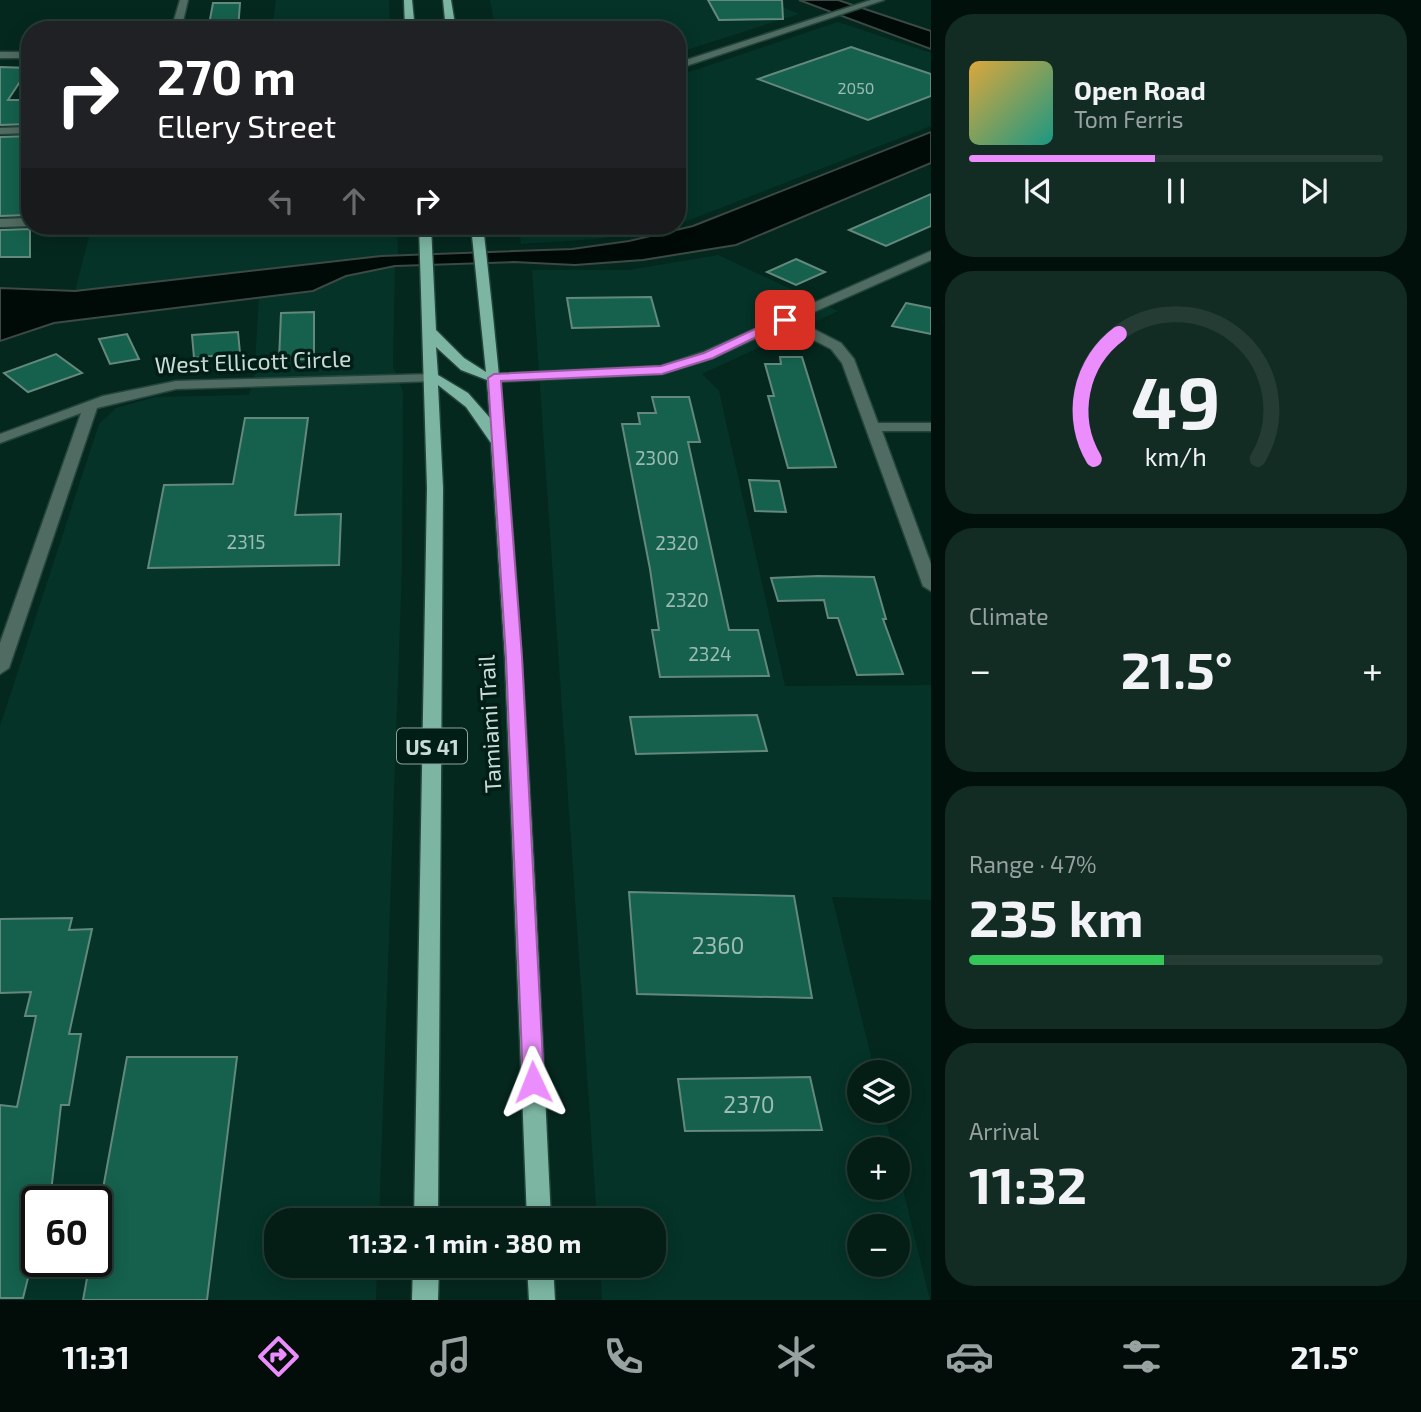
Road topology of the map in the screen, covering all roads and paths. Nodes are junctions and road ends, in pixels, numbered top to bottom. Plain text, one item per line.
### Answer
1 (184, 0) edge
2 (408, 0) edge
3 (439, 0) edge
4 (447, 0) edge
5 (880, 0) edge
6 (178, 21) edge
7 (409, 21) edge
8 (449, 21) edge
9 (450, 21) edge
10 (0, 55) edge
11 (21, 55) edge
12 (686, 63) edge
13 (21, 130) edge
14 (0, 131) edge
15 (21, 222) edge
16 (0, 223) edge
17 (426, 235) edge
18 (479, 235) edge
19 (931, 255) edge
20 (785, 320) junction
21 (431, 333) junction
22 (433, 378) junction
23 (494, 378) junction
24 (91, 405) junction
25 (873, 427) junction
26 (931, 427) edge
27 (0, 439) edge
28 (499, 444) junction
29 (931, 586) edge
30 (0, 668) edge
31 (426, 1208) edge
32 (538, 1208) edge
33 (426, 1278) edge
34 (541, 1278) edge
35 (425, 1300) edge
36 (542, 1300) edge

1 - 6 street
2 - 7 main road
3 - 8 main road
4 - 9 main road
5 - 12 street
10 - 11 street
13 - 14 street
15 - 16 street
17 - 21 main road, US 41
18 - 23 main road, Tamiami Trail
19 - 20 street
20 - 23 street
20 - 25 street
21 - 22 main road, US 41
21 - 23 main road
22 - 24 street, West Ellicott Circle
22 - 28 main road
22 - 31 main road, US 41
23 - 28 main road, Tamiami Trail
24 - 27 street, West Ellicott Circle
24 - 30 street
25 - 26 street
25 - 29 street
28 - 32 main road, Tamiami Trail
33 - 35 main road
34 - 36 main road

